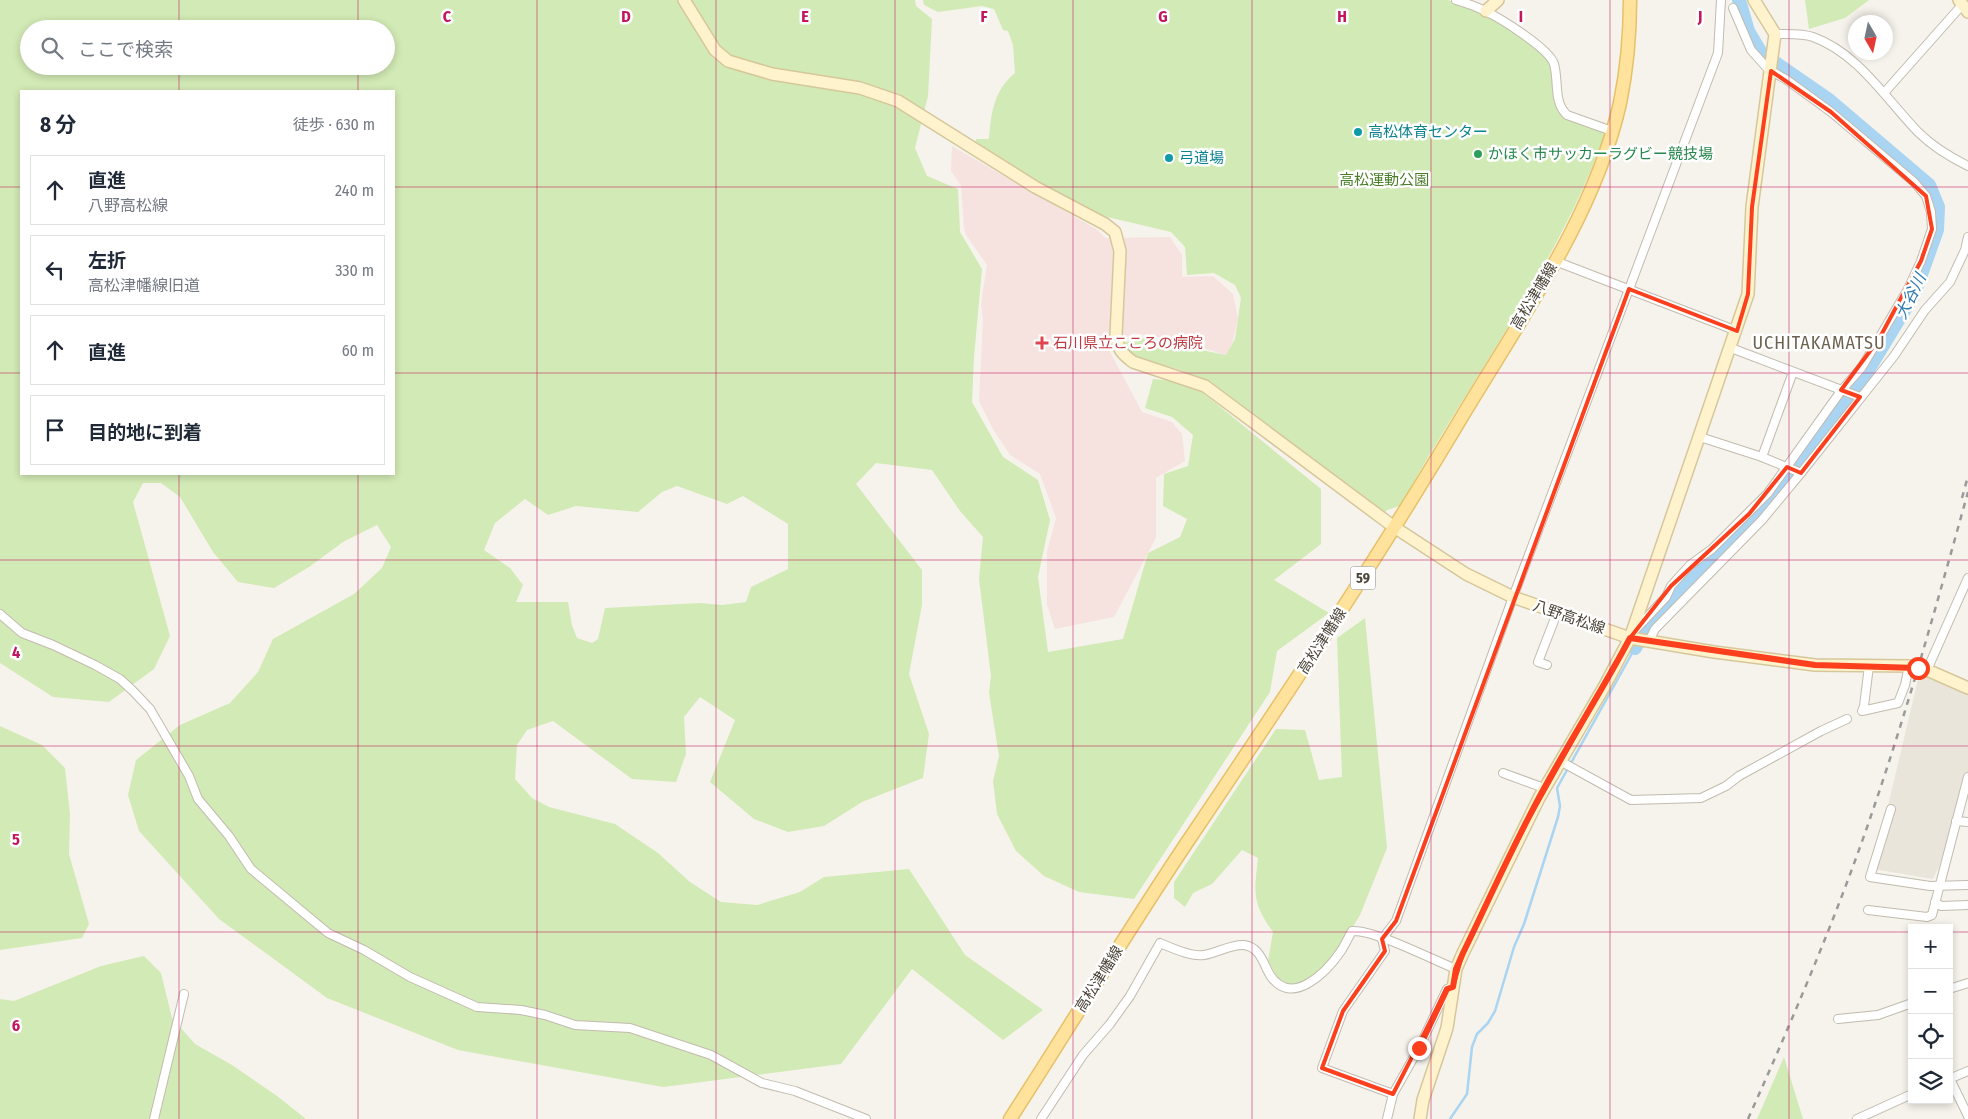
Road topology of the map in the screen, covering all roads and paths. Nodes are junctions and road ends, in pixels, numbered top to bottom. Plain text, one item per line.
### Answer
1 (684, 0) edge
2 (1456, 0) edge
3 (1498, 0) edge
4 (1630, 0) edge
5 (1721, 0) edge
6 (1754, 0) edge
7 (1963, 6) edge
8 (1733, 8) dead end
9 (1486, 11) junction
10 (1775, 34) junction
11 (1771, 70) junction
12 (1884, 93) junction
13 (1612, 131) junction
14 (1968, 166) edge
15 (1968, 238) edge
16 (1555, 261) junction
17 (1629, 288) junction
18 (1737, 331) junction
19 (1731, 348) junction
20 (1793, 372) junction
21 (1843, 391) junction
22 (1858, 396) junction
23 (1700, 437) junction
24 (1762, 457) junction
25 (1788, 468) junction
26 (1799, 472) junction
27 (1394, 528) junction
28 (1968, 578) edge
29 (1513, 597) junction
30 (1557, 613) junction
31 (0, 614) edge
32 (1639, 639) junction
33 (1547, 666) dead end
34 (1869, 666) junction
35 (1908, 666) junction
36 (1927, 670) junction
37 (1968, 688) edge
38 (1848, 719) dead end
39 (1562, 762) junction
40 (1503, 773) dead end
41 (1968, 778) edge
42 (1544, 788) junction
43 (1891, 809) dead end
44 (1956, 821) junction
45 (1968, 822) edge
46 (1940, 885) junction
47 (1968, 885) edge
48 (1936, 902) junction
49 (1968, 905) edge
50 (1868, 910) dead end
51 (1382, 939) junction
52 (1456, 969) junction
53 (1968, 982) edge
54 (1453, 987) junction
55 (1953, 988) edge
56 (184, 994) dead end
57 (1908, 1004) edge
58 (1838, 1019) dead end
59 (1968, 1071) edge
60 (1953, 1078) edge
61 (1953, 1085) edge
62 (1393, 1094) junction
63 (1908, 1096) edge
64 (1968, 1116) edge
65 (154, 1119) edge
66 (866, 1119) edge
67 (1010, 1119) edge
68 (1041, 1119) edge
69 (1387, 1119) edge
70 (1420, 1119) edge
71 (1857, 1119) edge

1 - 27 street, 八野高松線
2 - 9 street
3 - 9 street
4 - 13 main road, 高松津幡線 / 59
5 - 17 street
6 - 10 street
7 - 12 street
8 - 11 street
9 - 13 street
10 - 11 street
10 - 12 street
11 - 18 street
11 - 21 street
12 - 14 street
13 - 16 main road, 高松津幡線 / 59
15 - 22 street
16 - 17 street
16 - 27 main road, 高松津幡線 / 59
17 - 18 street
17 - 29 street
18 - 19 street
19 - 20 street
19 - 23 street
20 - 21 street
20 - 24 street
21 - 22 street
21 - 25 street
22 - 26 street
23 - 24 street
23 - 32 street
24 - 25 street
25 - 26 street
25 - 32 street
26 - 32 street
27 - 29 street, 八野高松線
27 - 67 main road, 高松津幡線 / 59
28 - 36 street
29 - 30 street, 八野高松線
29 - 51 street
30 - 32 street, 八野高松線
30 - 33 street
31 - 66 street
32 - 34 street, 八野高松線
32 - 39 street
34 - 35 street, 八野高松線
34 - 35 street
35 - 36 street, 八野高松線
36 - 37 street, 八野高松線
38 - 39 street
39 - 42 street
40 - 42 street
41 - 44 street
42 - 52 street
43 - 46 street
44 - 45 street
44 - 46 street
46 - 47 street
46 - 48 street
48 - 49 street
48 - 50 street
51 - 52 street
51 - 62 street
51 - 68 street
52 - 54 street
53 - 55 street
54 - 62 street
54 - 70 street
56 - 65 street
57 - 58 street
59 - 60 street
61 - 64 street
62 - 69 street
63 - 71 street

